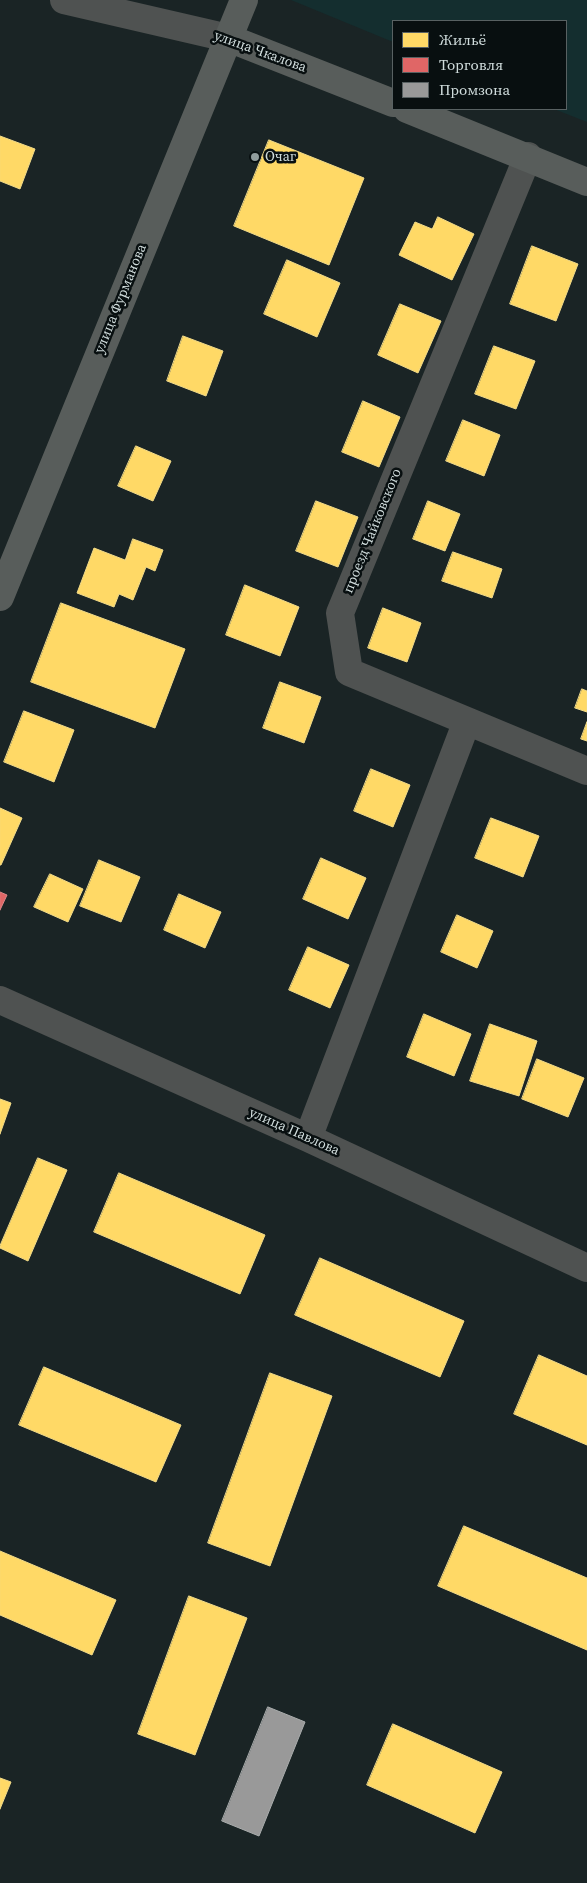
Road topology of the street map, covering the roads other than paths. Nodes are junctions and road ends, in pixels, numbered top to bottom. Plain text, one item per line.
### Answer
1 (64, 0) edge
2 (244, 0) edge
3 (228, 38) junction
4 (392, 103) edge
5 (410, 110) edge
6 (528, 156) junction
7 (587, 182) edge
8 (0, 597) edge
9 (467, 721) junction
10 (587, 771) edge
11 (0, 1000) edge
12 (308, 1138) junction
13 (587, 1268) edge

1 - 3 street, улица Чкалова
2 - 3 street, улица Фурманова
3 - 4 street, улица Чкалова
3 - 8 street, улица Фурманова
5 - 6 street
6 - 7 street
6 - 9 street, проезд Чайковского
9 - 10 street, проезд Чайковского
9 - 12 street
11 - 12 street, улица Павлова
12 - 13 street, улица Павлова

